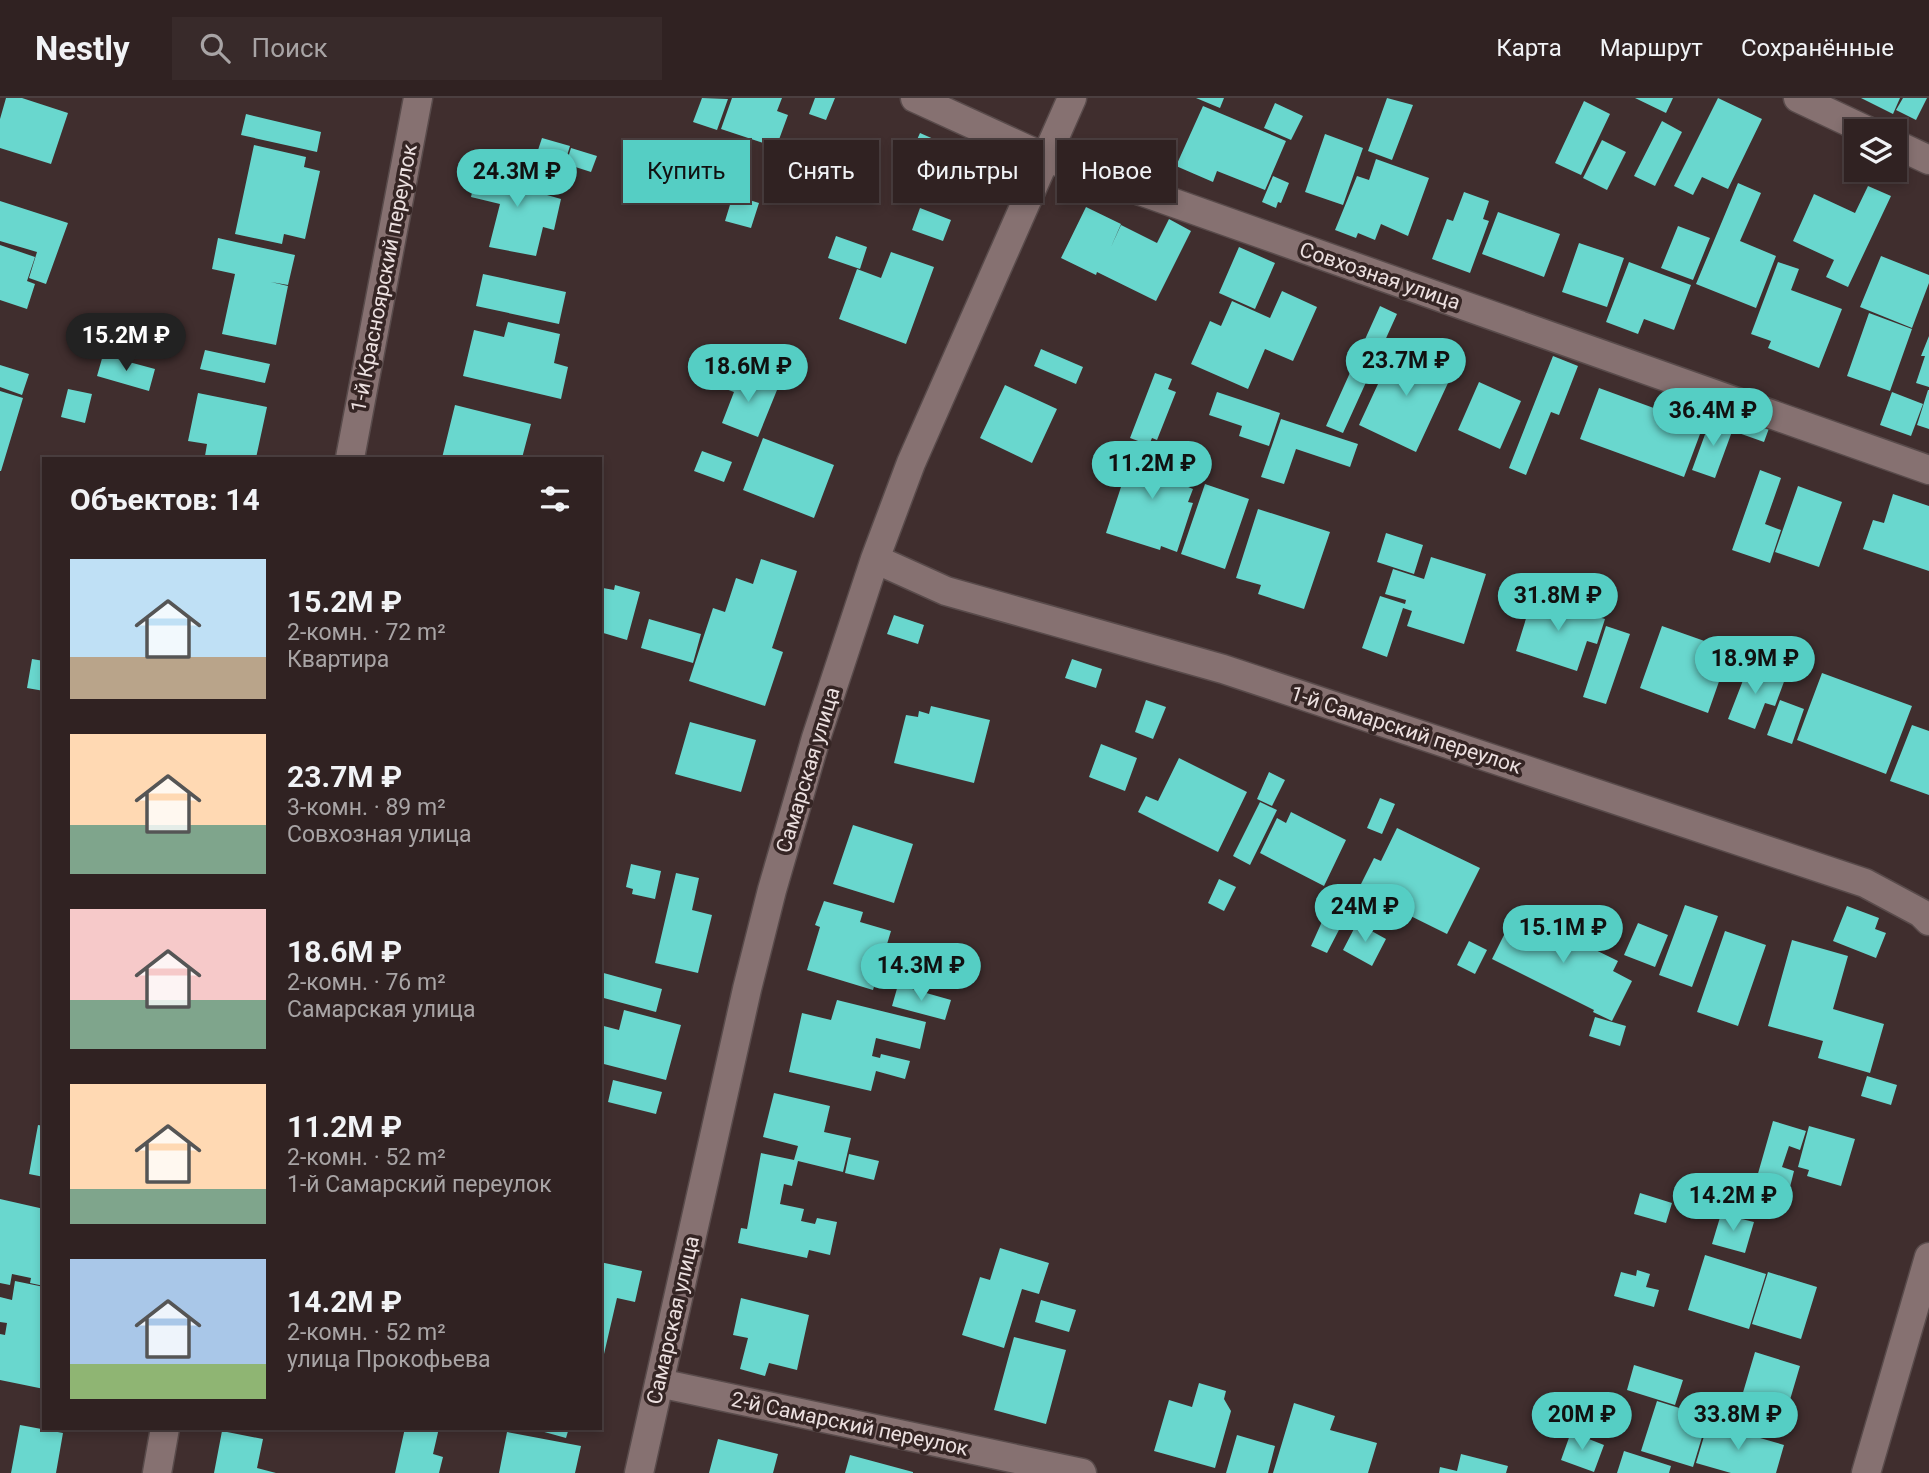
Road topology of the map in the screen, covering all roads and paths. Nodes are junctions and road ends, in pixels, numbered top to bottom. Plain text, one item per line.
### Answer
1 (418, 98) edge
2 (915, 98) edge
3 (1072, 98) edge
4 (1798, 98) edge
5 (1844, 120) edge
6 (1907, 150) edge
7 (1044, 157) junction
8 (1929, 160) edge
9 (350, 457) edge
10 (1929, 470) edge
11 (875, 559) junction
12 (1929, 921) edge
13 (1929, 1257) edge
14 (659, 1383) junction
15 (165, 1430) edge
16 (157, 1473) edge
17 (639, 1473) edge
18 (1082, 1473) edge
19 (1866, 1473) edge

1 - 9 street, 1-й Красноярский переулок
2 - 7 street, Совхозная улица
3 - 7 street, Самарская улица
4 - 5 street
6 - 8 street
7 - 10 street, Совхозная улица
7 - 11 street, Самарская улица
11 - 12 street, 1-й Самарский переулок
11 - 14 street, Самарская улица
13 - 19 street
14 - 17 street, Самарская улица
14 - 18 street, 2-й Самарский переулок
15 - 16 street

